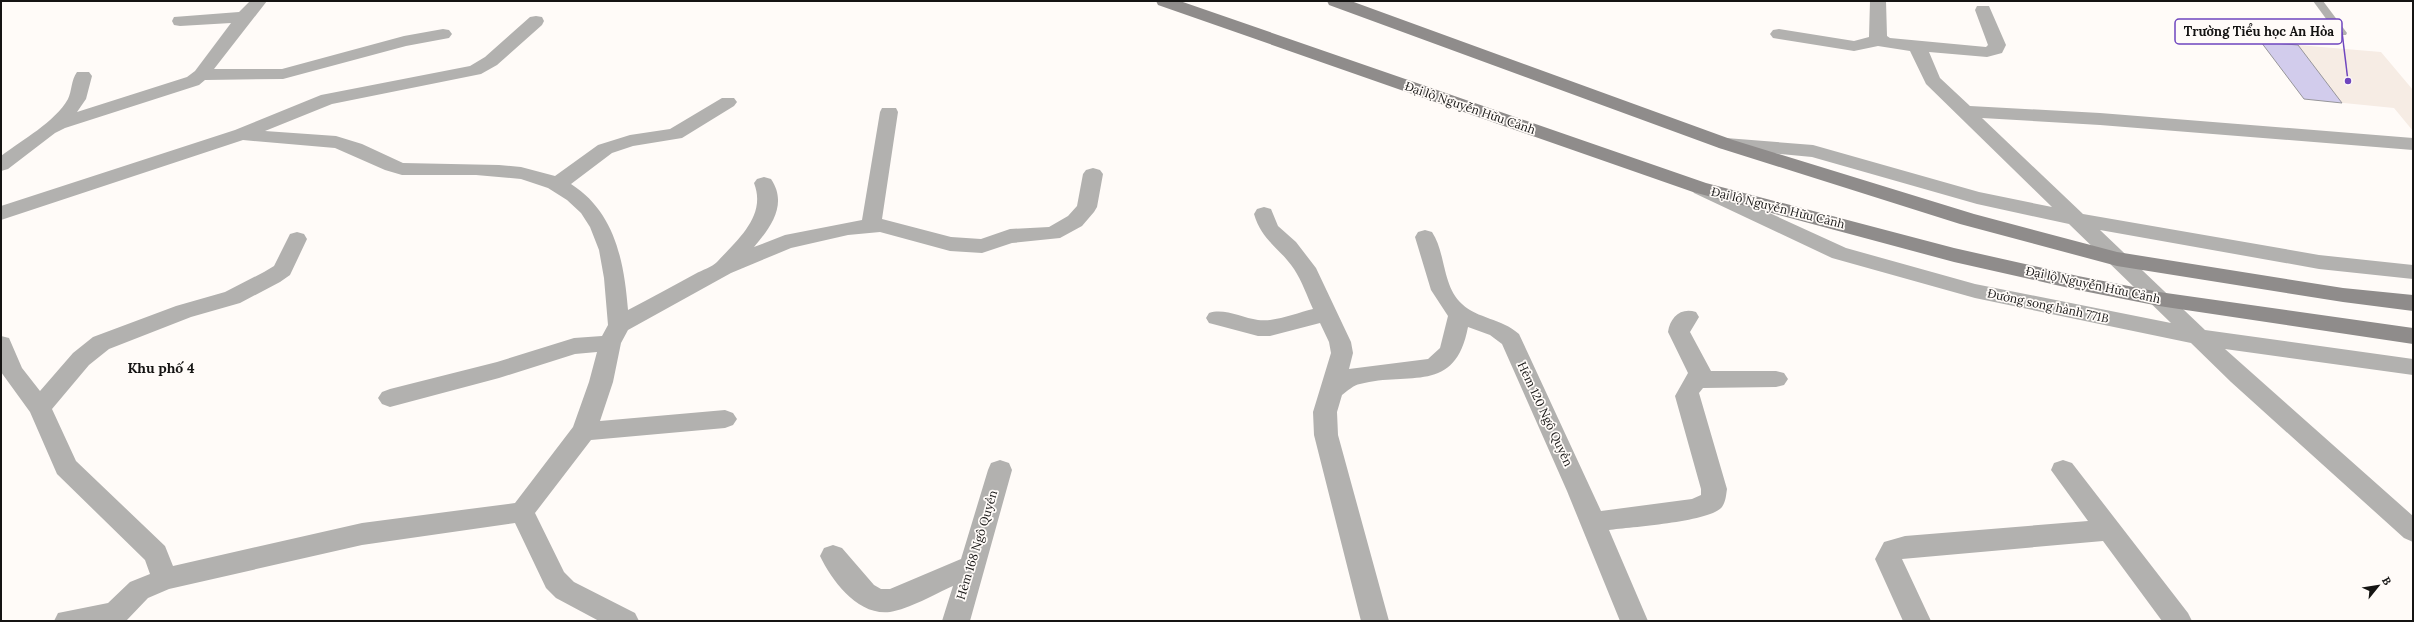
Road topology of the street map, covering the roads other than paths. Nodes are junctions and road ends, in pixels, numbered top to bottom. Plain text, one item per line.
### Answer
1 (259, 1) edge
2 (1164, 1) edge
3 (1335, 1) edge
4 (1878, 1) edge
5 (2318, 1) edge
6 (1983, 10) dead end
7 (244, 17) junction
8 (536, 20) dead end
9 (180, 21) dead end
10 (2342, 33) dead end
11 (443, 34) dead end
12 (1779, 34) dead end
13 (1881, 40) junction
14 (1917, 46) junction
15 (202, 75) junction
16 (83, 76) dead end
17 (728, 102) dead end
18 (1962, 111) junction
19 (889, 112) dead end
20 (58, 124) junction
21 (242, 134) junction
22 (1726, 144) junction
23 (2413, 144) edge
24 (1, 165) edge
25 (1093, 174) dead end
26 (764, 183) dead end
27 (556, 184) junction
28 (1700, 188) junction
29 (1, 213) edge
30 (1264, 214) dead end
31 (2076, 219) junction
32 (871, 226) junction
33 (1425, 237) dead end
34 (297, 240) dead end
35 (2117, 259) junction
36 (723, 268) junction
37 (2413, 272) edge
38 (2159, 299) junction
39 (2413, 303) edge
40 (1327, 313) junction
41 (1460, 314) junction
42 (1688, 317) dead end
43 (1217, 318) dead end
44 (614, 334) junction
45 (2413, 336) edge
46 (2199, 337) junction
47 (1, 344) edge
48 (2413, 367) edge
49 (1776, 379) dead end
50 (1699, 380) junction
51 (1332, 388) junction
52 (390, 398) dead end
53 (40, 408) junction
54 (725, 419) dead end
55 (584, 431) junction
56 (1000, 470) dead end
57 (2063, 470) dead end
58 (522, 512) junction
59 (1593, 522) junction
60 (2109, 530) junction
61 (2413, 531) edge
62 (832, 556) dead end
63 (970, 567) junction
64 (165, 579) junction
65 (110, 618) edge
66 (68, 621) edge
67 (625, 621) edge
68 (956, 621) edge
69 (1375, 621) edge
70 (1634, 621) edge
71 (1917, 621) edge
72 (2178, 621) edge

1 - 7 street
2 - 28 main road, Đại lộ Nguyễn Hữu Cảnh
3 - 22 main road
4 - 13 street
5 - 10 lane
6 - 14 street
7 - 9 street
7 - 15 street
8 - 21 street
11 - 15 street
12 - 13 street
13 - 14 street
14 - 18 street
15 - 20 street
16 - 20 street
17 - 27 street
18 - 23 street
18 - 31 street
19 - 32 street
20 - 24 street
21 - 27 street
21 - 29 street
22 - 31 street
22 - 35 main road
25 - 32 street
26 - 36 street
27 - 44 street
28 - 38 main road, Đại lộ Nguyễn Hữu Cảnh
28 - 46 street, Đường song hành 771B
30 - 40 street
31 - 35 street
31 - 37 street
32 - 36 street
33 - 41 street
34 - 53 street
35 - 38 street
35 - 39 main road
36 - 44 street
38 - 45 main road, Đại lộ Nguyễn Hữu Cảnh
38 - 46 street
40 - 43 street
40 - 51 street
41 - 51 street
41 - 59 street, Hẻm 120 Ngô Quyền
42 - 50 street
44 - 52 street
44 - 55 street
46 - 48 street, Đường song hành 771B
46 - 61 street
47 - 53 street
49 - 50 street
50 - 59 street
51 - 69 street
53 - 64 street
54 - 55 street
55 - 58 street
56 - 63 street, Hẻm 168 Ngô Quyền
57 - 60 street
58 - 64 street
58 - 67 street
59 - 70 street, Hẻm 120 Ngô Quyền
60 - 71 street
60 - 72 street
62 - 63 street
63 - 68 street, Hẻm 168 Ngô Quyền
64 - 65 street
65 - 66 street

